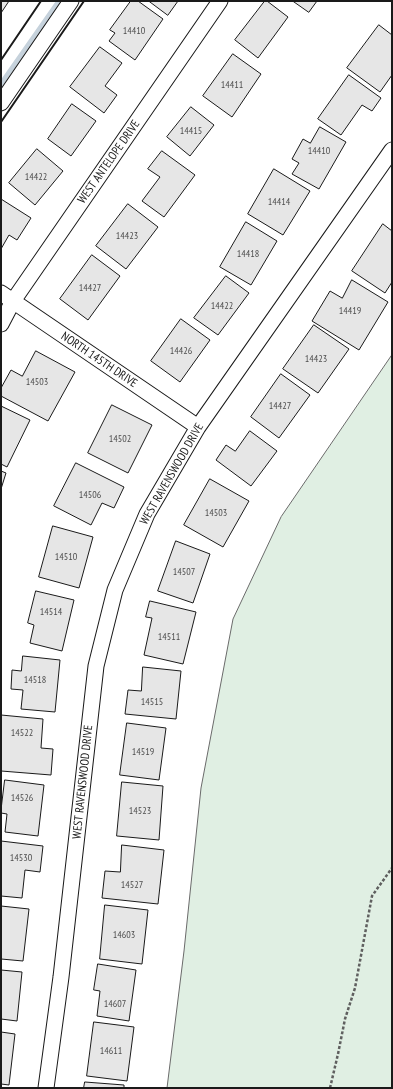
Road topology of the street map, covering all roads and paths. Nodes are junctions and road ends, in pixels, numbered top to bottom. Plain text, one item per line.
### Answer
1 (71, 1) edge
2 (220, 1) edge
3 (1, 103) edge
4 (392, 150) edge
5 (7, 297) edge
6 (1, 324) edge
7 (198, 427) junction
8 (392, 868) edge
9 (46, 1088) edge
10 (330, 1088) edge

1 - 3 street
2 - 5 street, WEST ANTELOPE DRIVE
4 - 7 street, WEST RAVENSWOOD DRIVE
5 - 6 street, WEST ANTELOPE DRIVE
5 - 7 street, NORTH 145TH DRIVE
7 - 9 street, WEST RAVENSWOOD DRIVE
8 - 10 path

